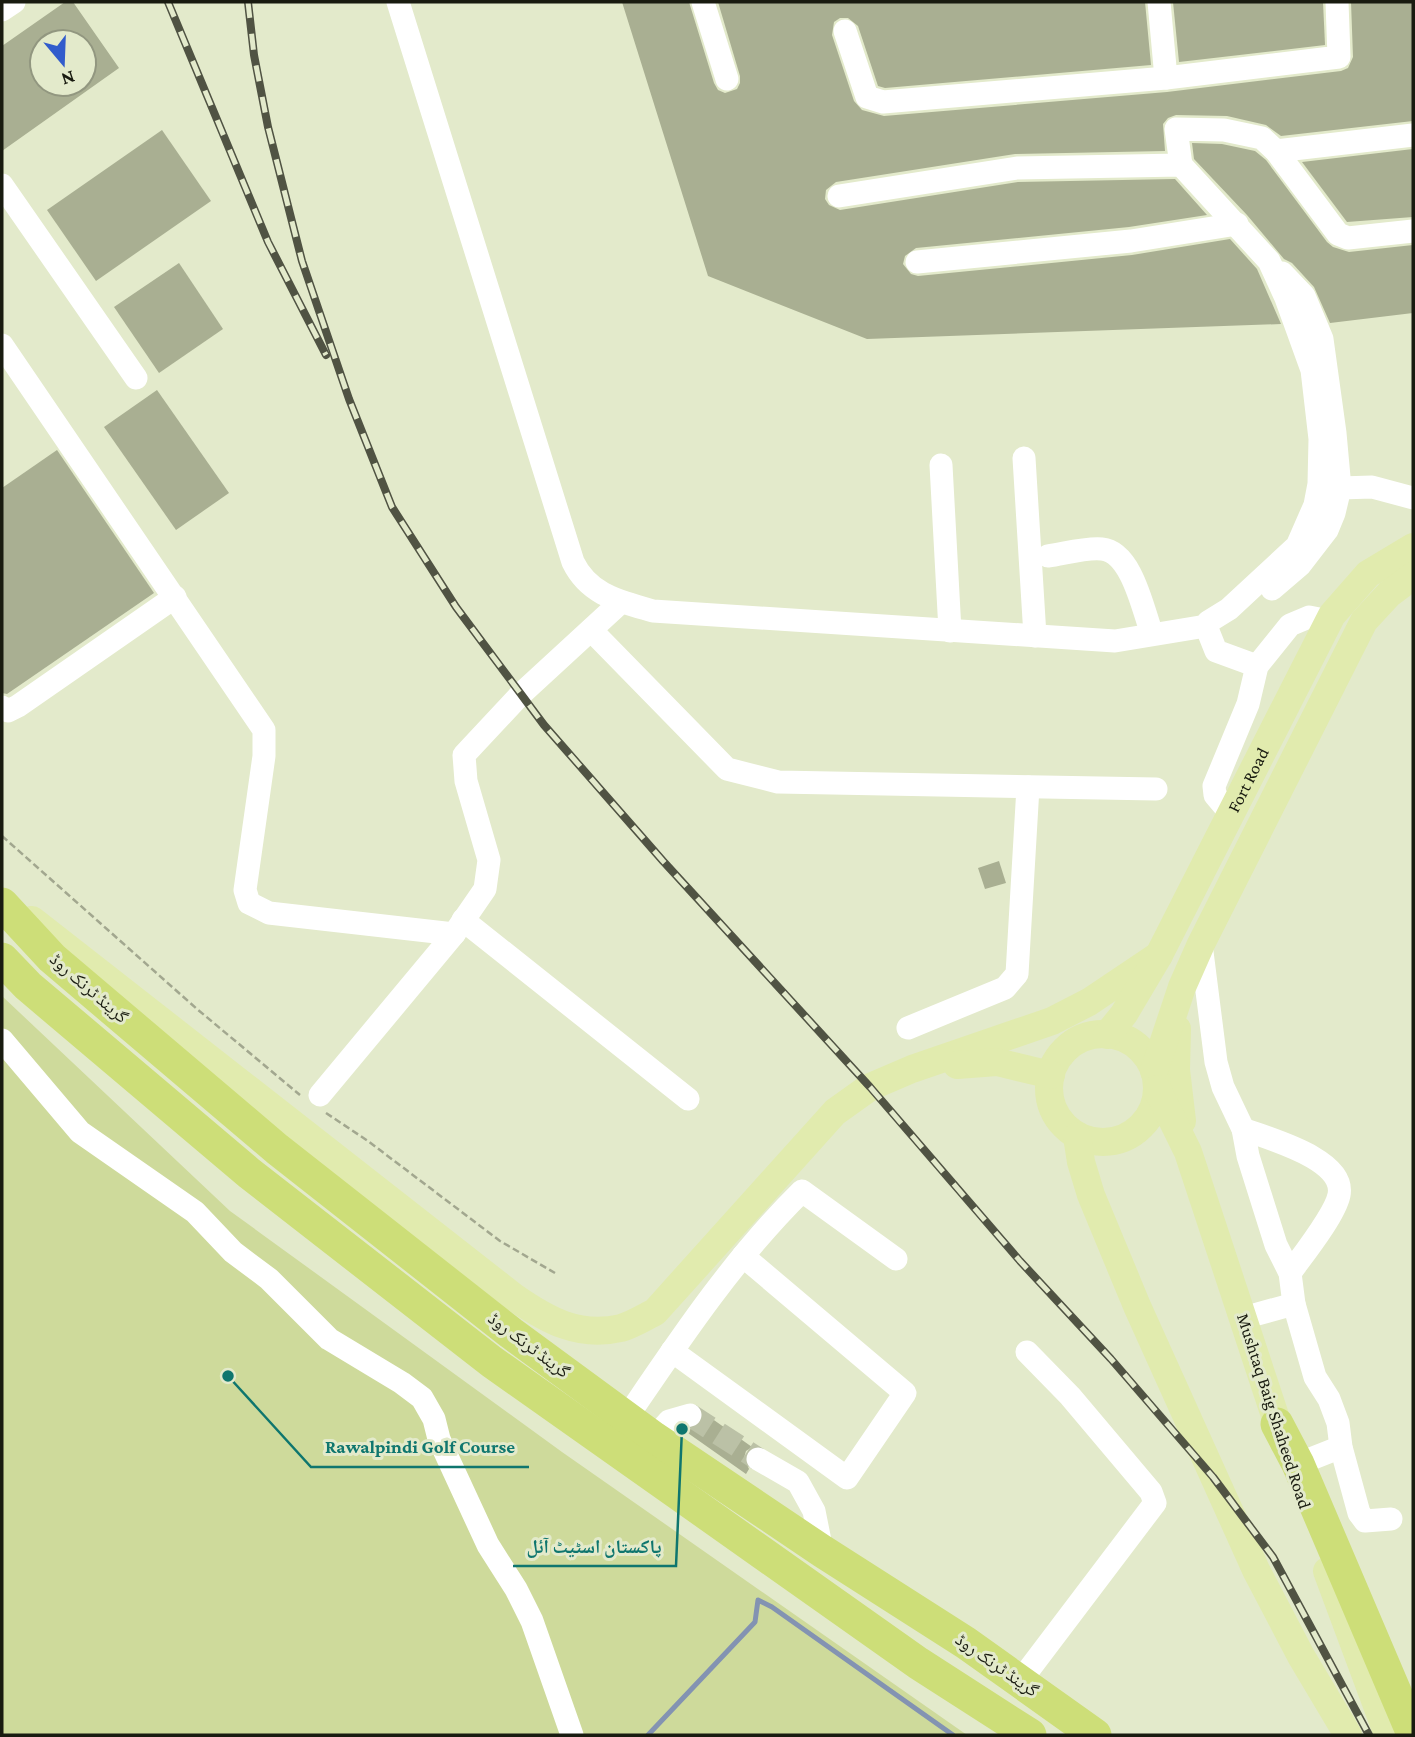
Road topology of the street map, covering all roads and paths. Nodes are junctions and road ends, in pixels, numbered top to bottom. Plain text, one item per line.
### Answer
1 (14, 2) edge
2 (398, 2) edge
3 (703, 2) edge
4 (1159, 2) edge
5 (1336, 2) edge
6 (2, 10) edge
7 (845, 31) dead end
8 (1166, 78) junction
9 (727, 79) dead end
10 (1413, 135) edge
11 (1276, 151) junction
12 (1181, 165) junction
13 (2, 185) edge
14 (839, 196) dead end
15 (1237, 225) junction
16 (1413, 231) edge
17 (917, 262) dead end
18 (2, 345) edge
19 (136, 378) dead end
20 (1024, 458) dead end
21 (941, 465) dead end
22 (1330, 486) junction
23 (1413, 498) edge
24 (1413, 547) edge
25 (1048, 556) dead end
26 (1413, 576) edge
27 (174, 597) junction
28 (621, 602) junction
29 (1329, 621) junction
30 (591, 630) junction
31 (950, 631) junction
32 (1208, 632) junction
33 (1152, 634) junction
34 (1035, 636) junction
35 (1257, 666) junction
36 (2, 707) edge
37 (1028, 787) junction
38 (1156, 789) dead end
39 (1231, 814) junction
40 (2, 836) edge
41 (2, 897) edge
42 (2, 904) edge
43 (459, 927) junction
44 (1201, 944) junction
45 (1159, 955) junction
46 (2, 959) edge
47 (1182, 987) junction
48 (908, 1028) dead end
49 (1107, 1035) junction
50 (2, 1040) edge
51 (912, 1069) junction
52 (1051, 1075) junction
53 (1156, 1080) junction
54 (688, 1099) dead end
55 (315, 1101) junction
56 (1243, 1129) junction
57 (1077, 1136) junction
58 (1188, 1152) junction
59 (743, 1256) junction
60 (896, 1259) dead end
61 (555, 1273) dead end
62 (1290, 1273) junction
63 (1294, 1304) junction
64 (1242, 1318) junction
65 (672, 1351) junction
66 (1027, 1352) dead end
67 (690, 1415) dead end
68 (626, 1417) junction
69 (1278, 1424) junction
70 (654, 1438) junction
71 (1341, 1447) junction
72 (758, 1459) tunnel mouth
73 (1298, 1464) junction
74 (1359, 1513) junction
75 (1391, 1520) dead end
76 (1325, 1526) junction
77 (822, 1551) junction
78 (912, 1609) junction
79 (892, 1643) junction
80 (918, 1663) junction
81 (1021, 1680) junction
82 (1413, 1734) edge
83 (572, 1735) edge
84 (992, 1735) edge
85 (1031, 1735) edge
86 (1095, 1735) edge
87 (1348, 1735) edge
88 (1388, 1735) edge

1 - 6 street
2 - 28 street
3 - 9 street
4 - 8 street
5 - 8 street
7 - 8 street
10 - 11 street
11 - 12 street
11 - 16 street
12 - 14 street
12 - 15 street
13 - 19 street
15 - 17 street
15 - 22 street
18 - 27 street
20 - 34 street
21 - 31 street
22 - 23 street
22 - 32 street
24 - 29 main road, Fort Road
25 - 33 street
26 - 44 main road, Fort Road
27 - 36 street
27 - 43 street
28 - 30 street
28 - 31 street
29 - 35 street
29 - 39 main road, Fort Road
30 - 37 street
30 - 43 street
31 - 34 street
32 - 33 street
32 - 35 street
33 - 34 street
35 - 39 street
37 - 38 street
37 - 48 street
39 - 45 main road, Fort Road
40 - 55 path
41 - 51 main road
42 - 68 highway, گرینڈ ٹرنک روڈ
43 - 54 street
43 - 55 street
44 - 47 main road, Fort Road
44 - 56 street
45 - 49 main road, Fort Road
45 - 51 main road
46 - 79 highway, گرینڈ ٹرنک روڈ
47 - 53 main road, Fort Road
47 - 58 main road
49 - 52 main road
49 - 53 main road
50 - 83 street
51 - 52 main road
52 - 57 main road
53 - 57 main road
53 - 58 main road, Mushtaq Baig Shaheed Road
55 - 61 path
56 - 62 street
56 - 62 street
57 - 87 main road
58 - 64 main road, Mushtaq Baig Shaheed Road
59 - 60 street
59 - 65 street
59 - 65 street
62 - 63 street
63 - 64 street
63 - 71 street
64 - 69 main road, Mushtaq Baig Shaheed Road
65 - 68 street
66 - 81 street
67 - 70 street
68 - 70 highway, گرینڈ ٹرنک روڈ
69 - 73 highway
69 - 88 main road, Mushtaq Baig Shaheed Road
70 - 77 highway, گرینڈ ٹرنک روڈ
71 - 73 street
71 - 74 street
72 - 77 street
73 - 76 highway
74 - 75 street
74 - 76 street
76 - 82 highway
77 - 78 highway, گرینڈ ٹرنک روڈ
78 - 79 highway
78 - 81 highway, گرینڈ ٹرنک روڈ
79 - 80 highway, گرینڈ ٹرنک روڈ
80 - 84 highway
80 - 85 highway, گرینڈ ٹرنک روڈ
81 - 86 highway, گرینڈ ٹرنک روڈ

